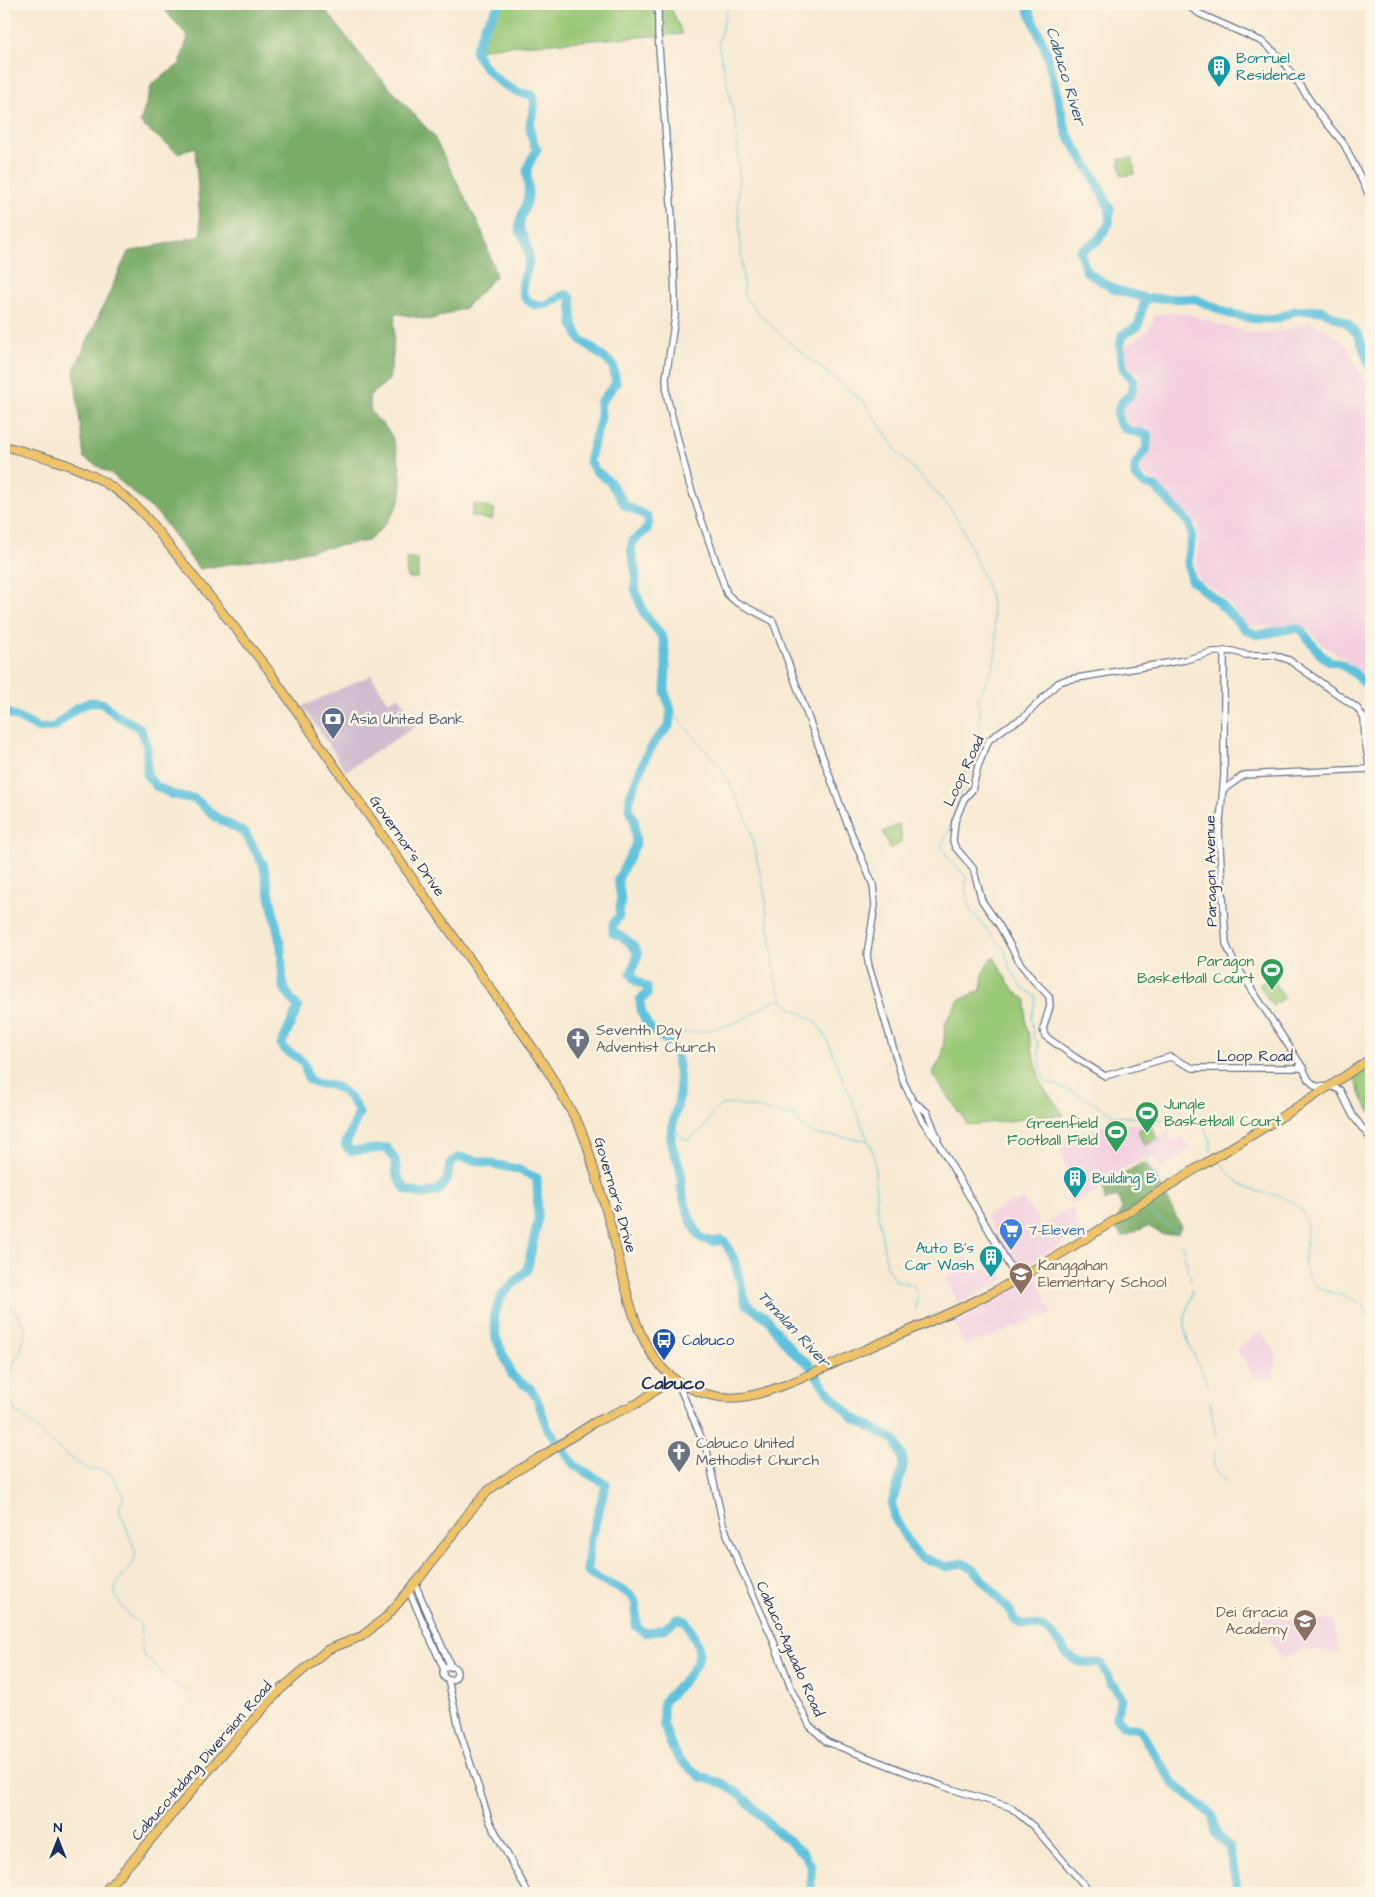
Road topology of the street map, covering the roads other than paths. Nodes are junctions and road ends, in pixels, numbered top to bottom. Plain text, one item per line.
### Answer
1 (658, 4) edge
2 (1185, 4) edge
3 (1371, 199) edge
4 (4, 446) edge
5 (1224, 651) junction
6 (1223, 790) junction
7 (1371, 1058) edge
8 (1303, 1068) junction
9 (1351, 1072) junction
10 (1315, 1086) junction
11 (1329, 1087) junction
12 (1340, 1090) junction
13 (1315, 1096) junction
14 (1371, 1139) edge
15 (1017, 1279) junction
16 (675, 1379) junction
17 (415, 1584) junction
18 (409, 1591) junction
19 (451, 1667) junction
20 (444, 1669) junction
21 (450, 1680) junction
22 (103, 1893) edge
23 (528, 1893) edge
24 (1091, 1893) edge

1 - 15 street
2 - 3 street
4 - 16 main road, Governor's Drive
5 - 6 street, Paragon Avenue
5 - 6 street, Loop Road
5 - 8 street, Loop Road
6 - 8 street, Paragon Avenue
7 - 9 main road, Governor's Drive
8 - 10 street, Paragon Avenue
9 - 11 main road, Governor's Drive
9 - 12 street
10 - 11 street
10 - 13 street
11 - 12 street
11 - 13 main road, Governor's Drive
12 - 14 street
13 - 15 main road, Governor's Drive
15 - 16 main road, Governor's Drive
16 - 17 main road, Cabuco-Indang Diversion Road
16 - 24 street, Cabuco-Aguado Road
17 - 18 main road, Cabuco-Indang Diversion Road
17 - 19 street
18 - 20 street
18 - 22 main road, Cabuco-Indang Diversion Road
19 - 20 street
19 - 21 street
20 - 21 street
21 - 23 street

